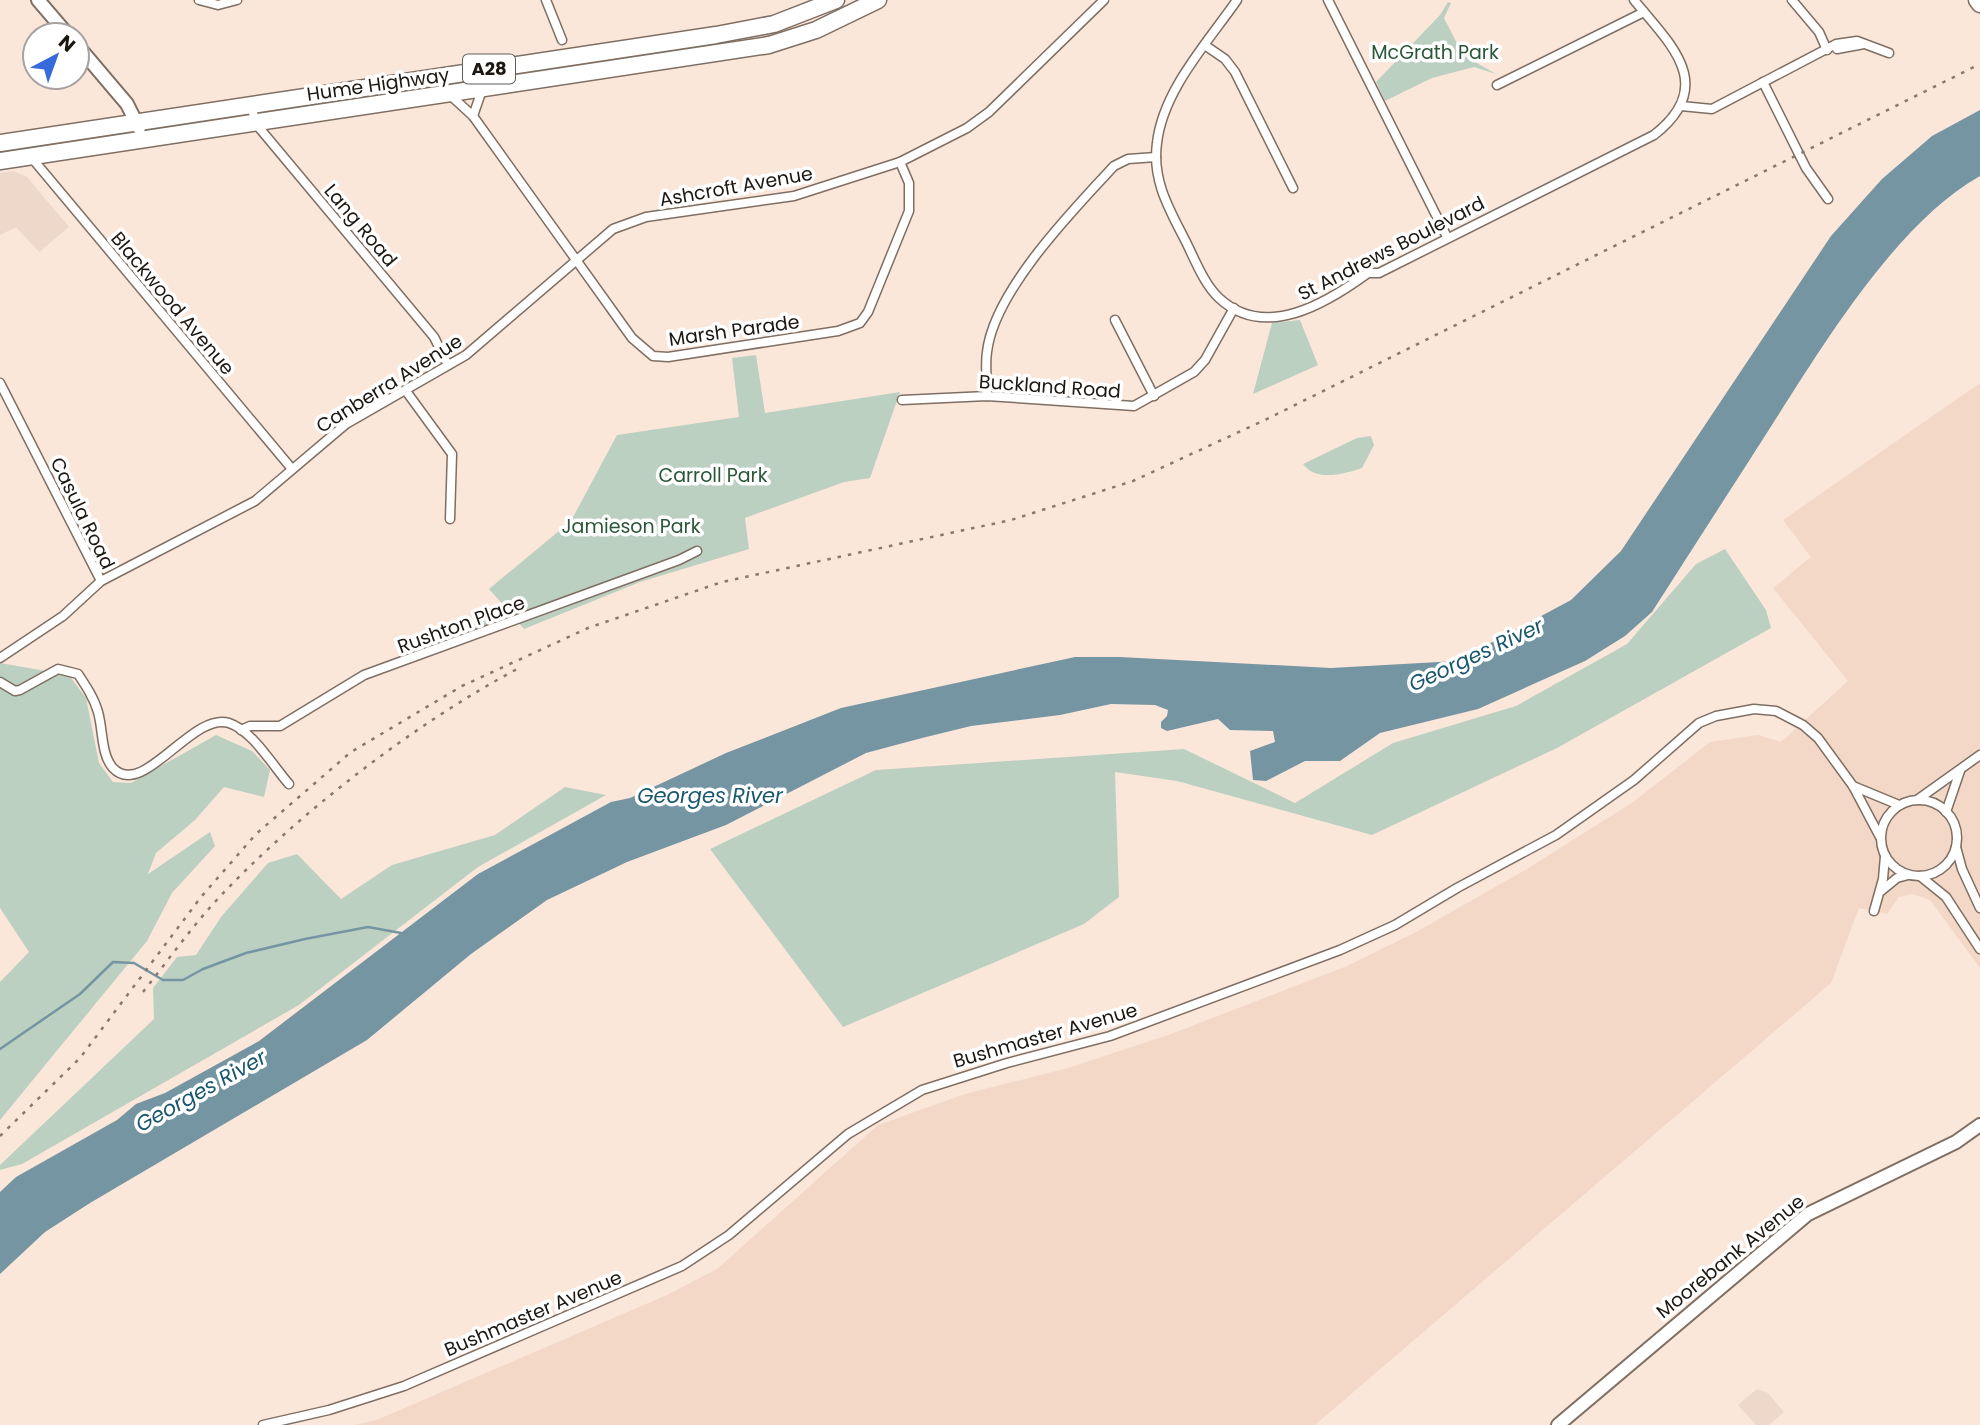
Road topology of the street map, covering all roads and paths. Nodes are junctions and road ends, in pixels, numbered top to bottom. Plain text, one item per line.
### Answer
1 (38, 0) edge
2 (198, 0) edge
3 (237, 0) edge
4 (546, 0) edge
5 (836, 0) edge
6 (878, 0) edge
7 (1104, 0) edge
8 (1237, 0) edge
9 (1328, 0) edge
10 (1634, 0) edge
11 (1792, 0) edge
12 (1644, 12) junction
13 (56, 21) edge
14 (562, 40) dead end
15 (1206, 46) junction
16 (1827, 50) junction
17 (1889, 53) dead end
18 (91, 61) edge
19 (1763, 82) junction
20 (1497, 85) dead end
21 (482, 90) junction
22 (449, 94) junction
23 (251, 105) junction
24 (1681, 106) junction
25 (473, 116) junction
26 (137, 120) junction
27 (256, 124) junction
28 (141, 140) junction
29 (0, 143) edge
30 (30, 157) junction
31 (1156, 157) junction
32 (0, 161) edge
33 (900, 162) junction
34 (1293, 188) dead end
35 (1828, 199) dead end
36 (1447, 237) junction
37 (576, 260) junction
38 (1234, 308) junction
39 (1115, 320) dead end
40 (448, 365) junction
41 (0, 383) edge
42 (407, 391) junction
43 (987, 396) junction
44 (1154, 396) junction
45 (902, 400) dead end
46 (292, 469) junction
47 (450, 519) dead end
48 (697, 551) dead end
49 (101, 581) junction
50 (0, 659) edge
51 (0, 682) edge
52 (241, 730) junction
53 (1980, 755) edge
54 (1960, 771) junction
55 (289, 784) dead end
56 (1853, 786) junction
57 (1917, 800) junction
58 (1899, 805) junction
59 (1946, 812) junction
60 (1880, 837) junction
61 (1956, 847) junction
62 (1885, 856) junction
63 (1908, 875) junction
64 (1920, 876) junction
65 (1880, 892) junction
66 (1980, 908) edge
67 (1874, 911) dead end
68 (1980, 949) edge
69 (1980, 1125) edge
70 (1563, 1423) edge
71 (264, 1425) edge

1 - 13 main road
2 - 3 street
4 - 14 street
5 - 23 highway, Hume Highway / A28
6 - 21 highway, Hume Highway / A28
7 - 33 street, Ashcroft Avenue
8 - 15 street, St Andrews Boulevard
9 - 36 street
10 - 12 street
11 - 16 street
12 - 20 street
12 - 24 street
15 - 31 street, St Andrews Boulevard
15 - 34 street
16 - 17 street
16 - 19 street
18 - 26 main road
19 - 24 street
19 - 35 street
21 - 22 highway, Hume Highway / A28
21 - 25 street
22 - 25 street, Marsh Parade
22 - 27 highway, Hume Highway / A28
23 - 26 highway, Hume Highway / A28
23 - 27 street, Lang Road
24 - 36 street, St Andrews Boulevard
25 - 37 street, Marsh Parade
26 - 28 main road
26 - 29 highway, Hume Highway / A28
27 - 28 highway, Hume Highway / A28
27 - 40 street, Lang Road
28 - 30 highway, Hume Highway / A28
30 - 32 highway, Hume Highway / A28
30 - 46 street, Blackwood Avenue
31 - 38 street, St Andrews Boulevard
31 - 43 street
33 - 37 street, Ashcroft Avenue
33 - 37 street, Marsh Parade
36 - 38 street, St Andrews Boulevard
37 - 40 street, Canberra Avenue
38 - 44 street, Buckland Road
39 - 44 street
40 - 42 street, Canberra Avenue
41 - 49 street, Casula Road
42 - 46 street, Canberra Avenue
42 - 47 street
43 - 44 street, Buckland Road
43 - 45 street, Buckland Road
46 - 49 street, Canberra Avenue
48 - 52 street, Rushton Place
49 - 50 street, Casula Road
51 - 52 street
52 - 55 street
53 - 54 street
54 - 57 street
54 - 59 street
56 - 58 street
56 - 60 street, Bushmaster Avenue
56 - 71 street, Bushmaster Avenue
57 - 58 street
57 - 59 street
58 - 60 street
59 - 61 street
60 - 62 street
61 - 64 street
61 - 66 street
62 - 63 street
62 - 65 street
63 - 64 street
63 - 65 street
64 - 68 street
65 - 67 street
69 - 70 main road, Moorebank Avenue

